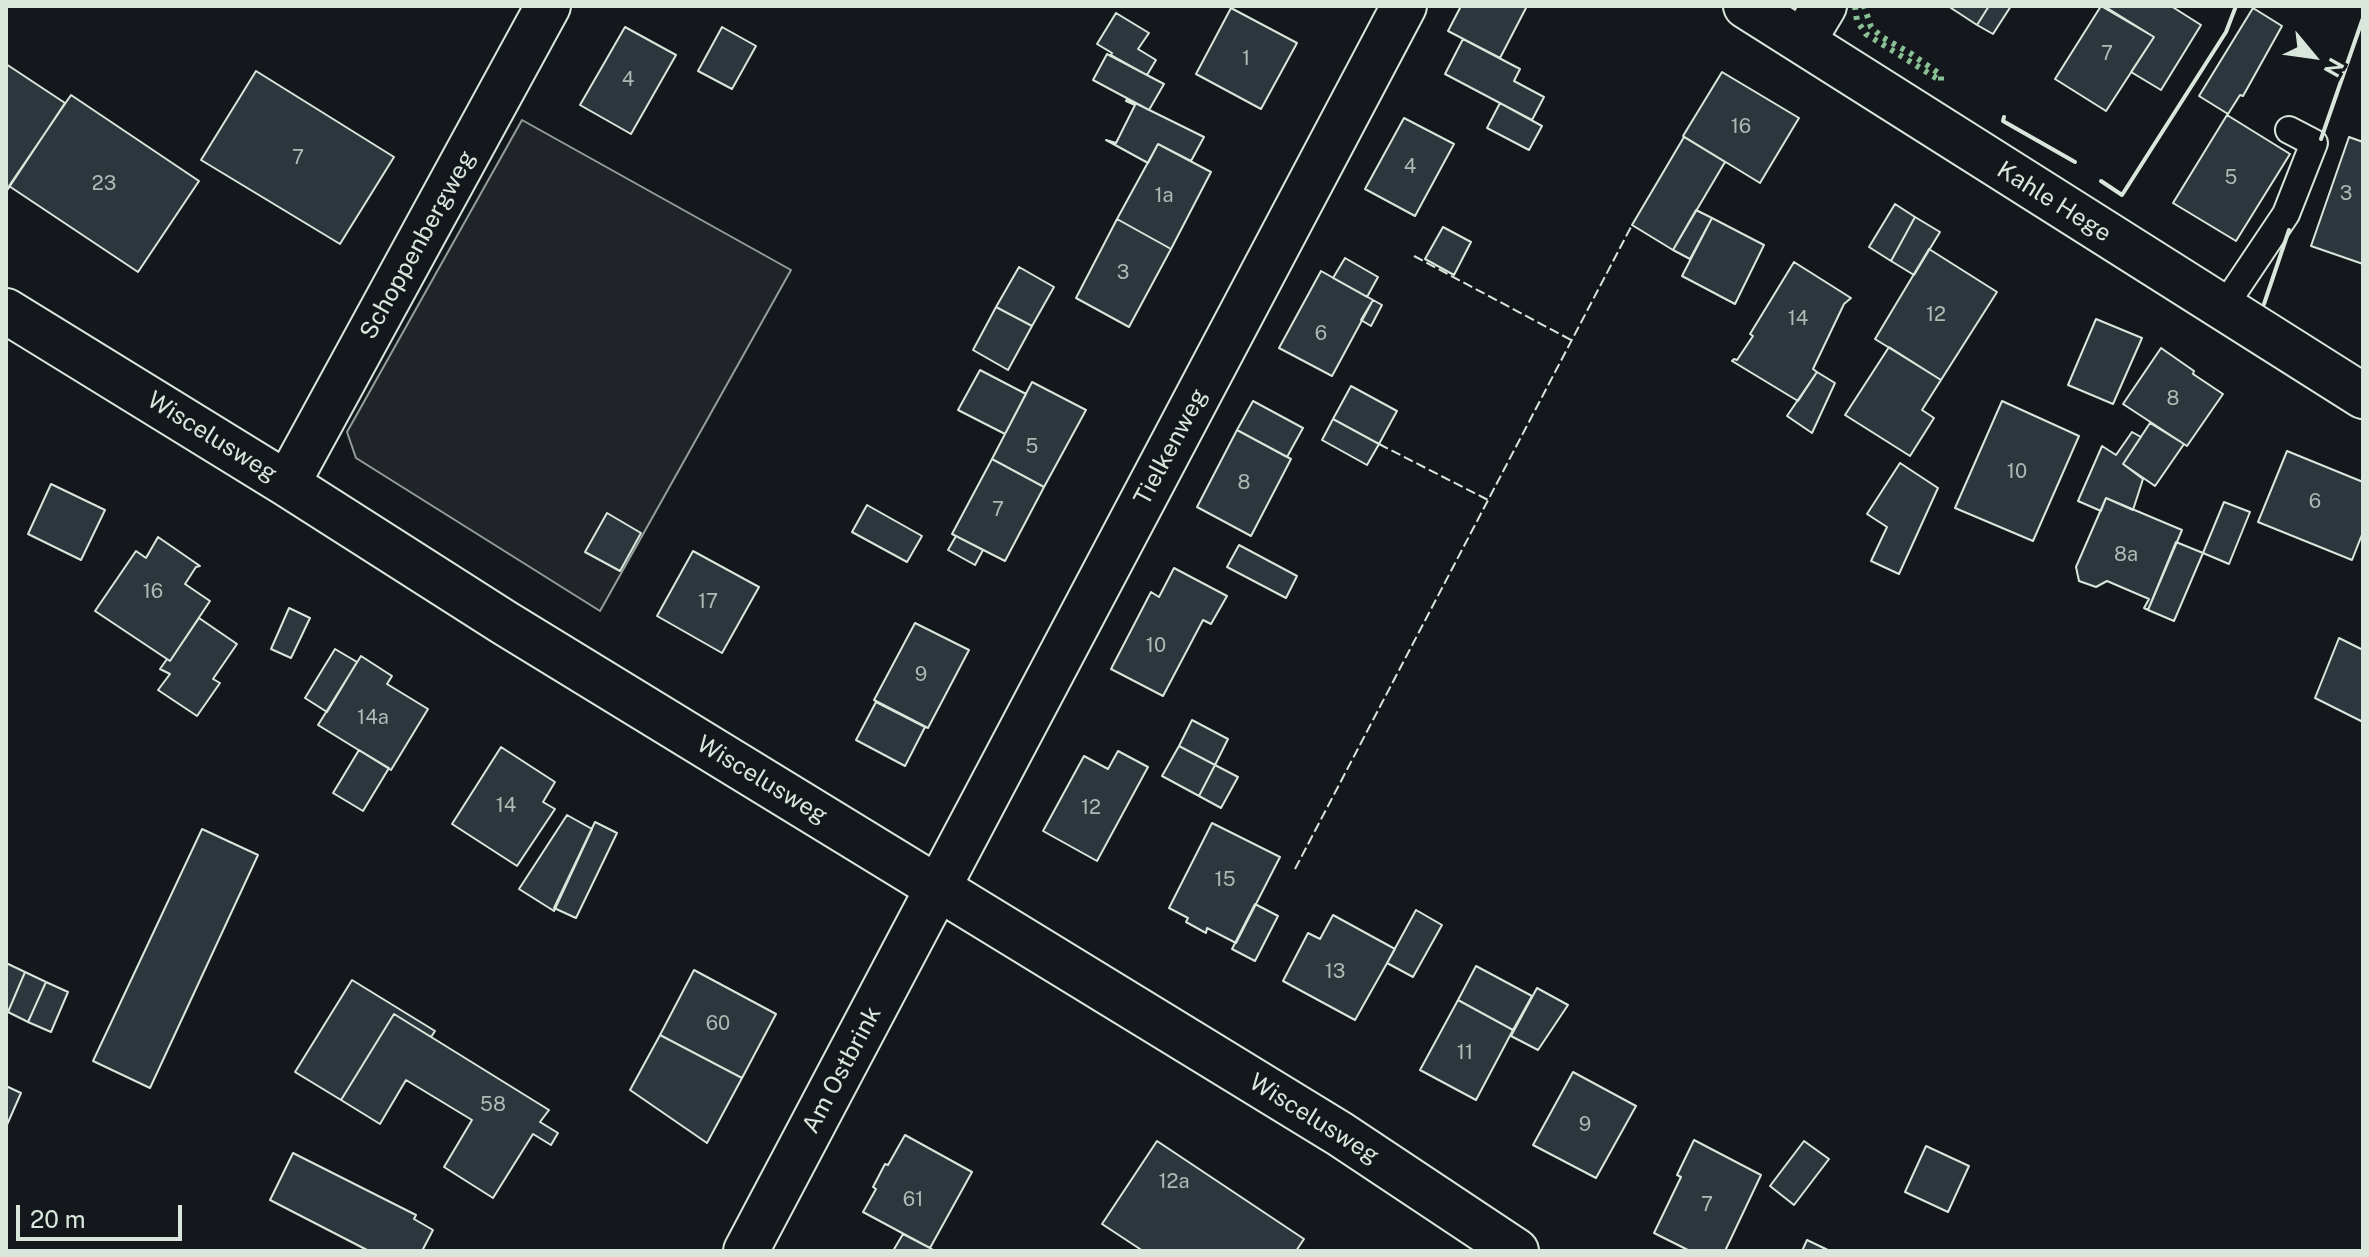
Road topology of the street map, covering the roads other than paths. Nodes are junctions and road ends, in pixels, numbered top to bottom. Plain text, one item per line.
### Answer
1 (548, 6) edge
2 (1404, 6) edge
3 (1746, 6) edge
4 (1814, 24) edge
5 (2289, 130) dead end
6 (2223, 308) junction
7 (6, 311) edge
8 (2363, 396) edge
9 (287, 484) junction
10 (938, 888) junction
11 (746, 1251) edge
12 (1516, 1251) edge

1 - 9 street, Schoppenbergweg
2 - 10 street, Tielkenweg
3 - 4 street, Kahle Hege
4 - 6 street, Kahle Hege
5 - 6 lane
6 - 8 street, Kahle Hege
7 - 9 street, Wiscelusweg
9 - 10 street, Wiscelusweg
10 - 11 street, Am Ostbrink
10 - 12 street, Wiscelusweg

